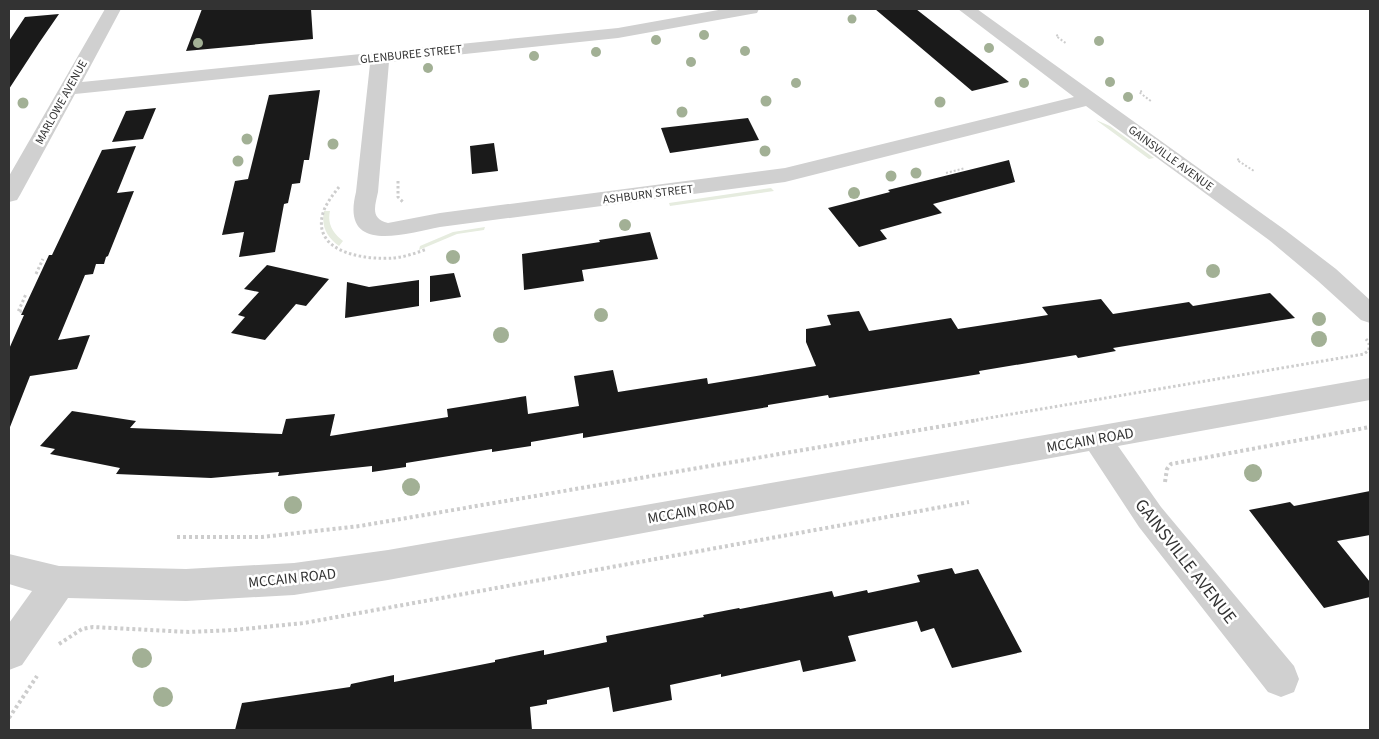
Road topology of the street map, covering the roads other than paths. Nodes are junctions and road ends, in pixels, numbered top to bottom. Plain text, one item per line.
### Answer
1 (113, 9) edge
2 (751, 9) edge
3 (966, 9) edge
4 (380, 58) junction
5 (68, 89) junction
6 (1089, 99) junction
7 (9, 195) edge
8 (1370, 314) edge
9 (1370, 389) edge
10 (1097, 439) junction
11 (9, 569) edge
12 (59, 582) junction
13 (9, 652) edge
14 (1281, 679) dead end

1 - 5 street, MARLOWE AVENUE
2 - 4 street, GLENBUREE STREET
3 - 6 street, GAINSVILLE AVENUE
4 - 5 street, GLENBUREE STREET
4 - 6 street, ASHBURN STREET
5 - 7 street, MARLOWE AVENUE
6 - 8 street, GAINSVILLE AVENUE
9 - 10 street, MCCAIN ROAD
10 - 12 street, MCCAIN ROAD
10 - 14 street, GAINSVILLE AVENUE
11 - 12 street, MCCAIN ROAD
12 - 13 street

